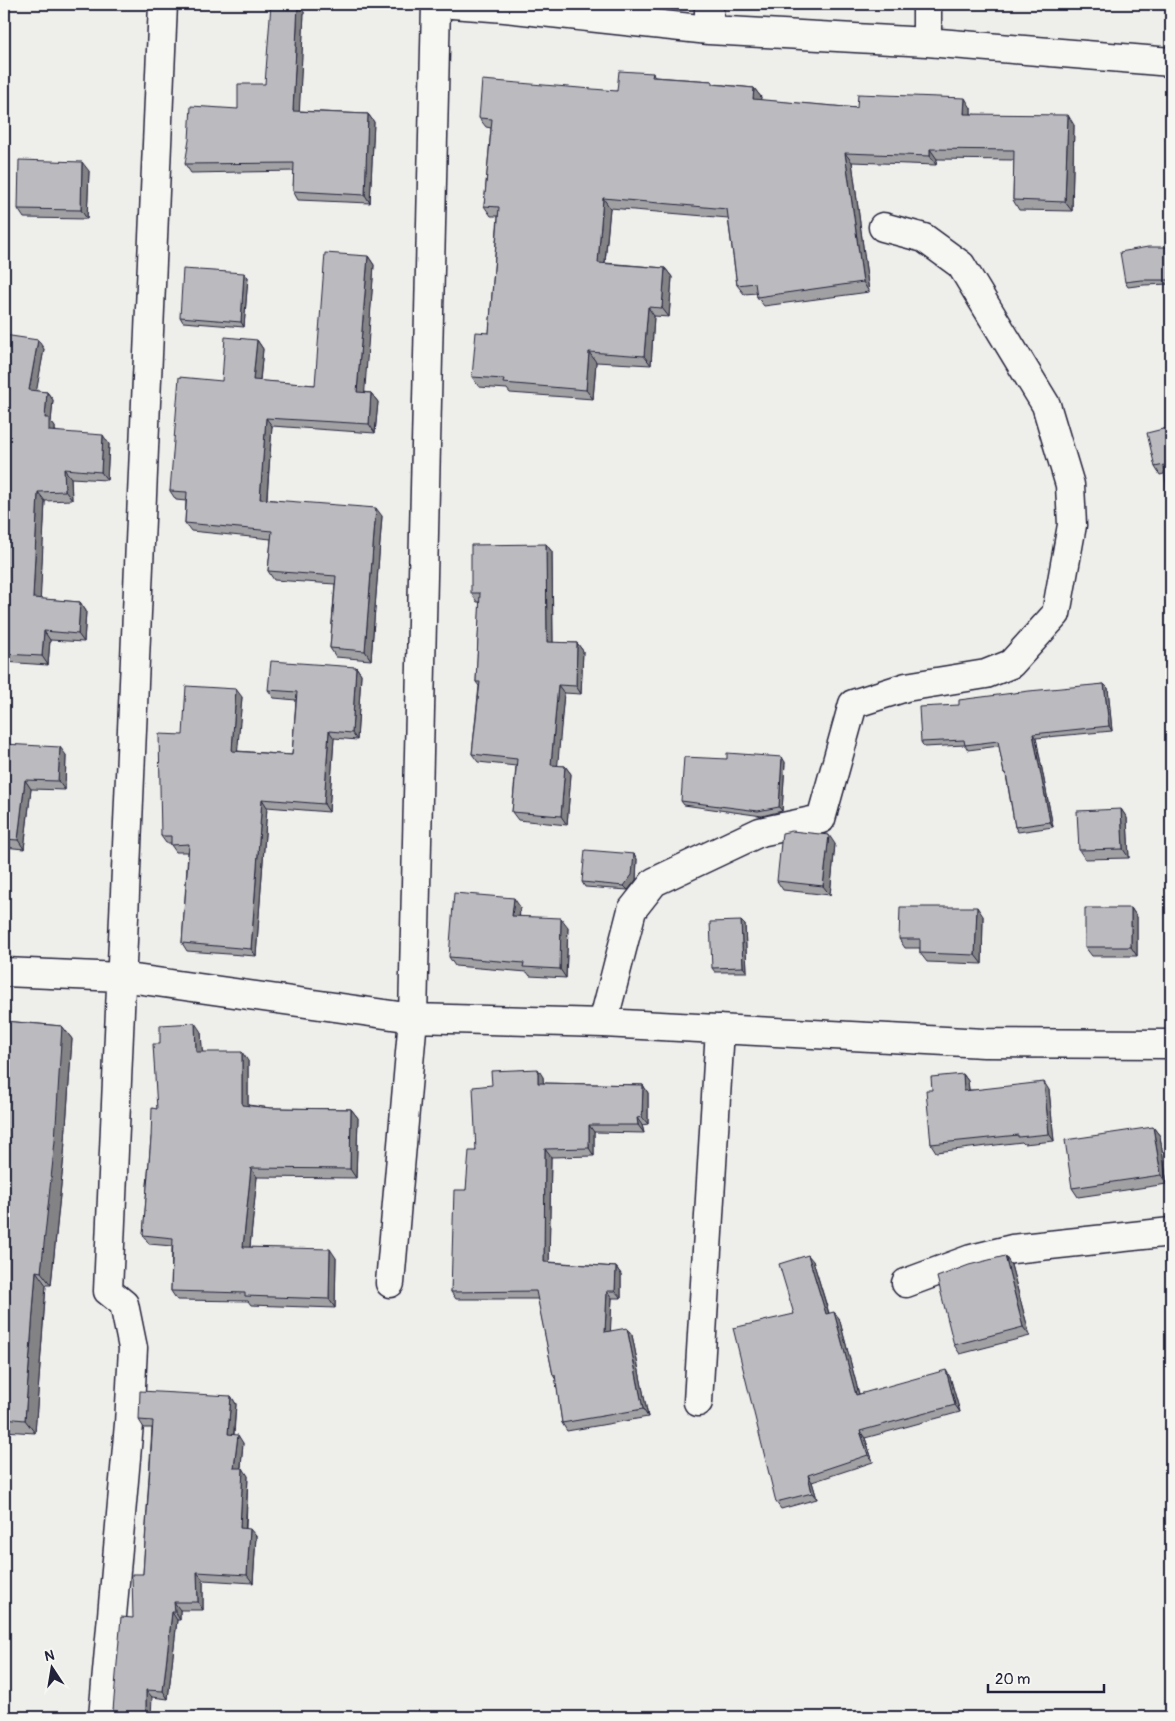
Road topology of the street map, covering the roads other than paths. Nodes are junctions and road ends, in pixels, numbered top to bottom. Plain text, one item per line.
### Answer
1 (163, 4) edge
2 (436, 4) edge
3 (452, 4) edge
4 (927, 4) edge
5 (505, 6) edge
6 (709, 17) edge
7 (927, 42) junction
8 (1171, 62) edge
9 (883, 227) dead end
10 (4, 972) edge
11 (122, 977) junction
12 (413, 1018) junction
13 (603, 1023) junction
14 (720, 1029) junction
15 (1171, 1044) edge
16 (1171, 1232) edge
17 (906, 1282) dead end
18 (390, 1283) dead end
19 (698, 1402) dead end
20 (103, 1717) edge

1 - 11 street
2 - 12 street
3 - 5 street
4 - 7 street
5 - 6 street
6 - 7 street
7 - 8 street
9 - 13 street
10 - 11 street
11 - 12 street
11 - 20 street
12 - 13 street
12 - 18 street
13 - 14 street
14 - 15 street
14 - 19 street
16 - 17 street

